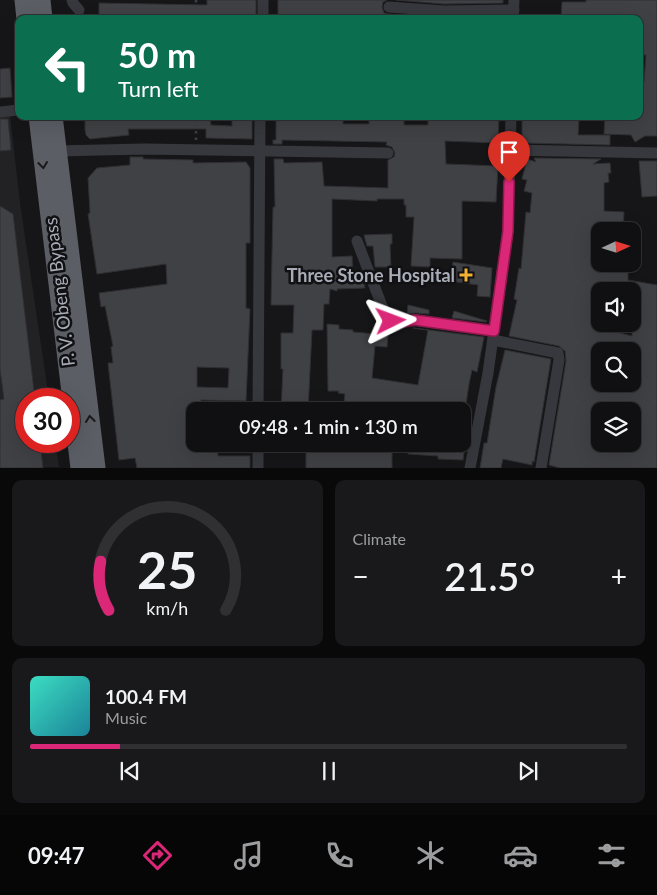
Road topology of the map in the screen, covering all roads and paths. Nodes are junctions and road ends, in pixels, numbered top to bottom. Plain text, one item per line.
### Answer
1 (24, 0) edge
2 (41, 0) edge
3 (72, 0) edge
4 (196, 0) edge
5 (263, 0) edge
6 (389, 7) dead end
7 (79, 10) dead end
8 (514, 10) edge
9 (26, 15) edge
10 (43, 15) edge
11 (196, 15) edge
12 (263, 15) edge
13 (15, 110) edge
14 (0, 112) edge
15 (38, 120) edge
16 (54, 120) edge
17 (196, 120) edge
18 (260, 120) edge
19 (511, 120) edge
20 (196, 150) junction
21 (510, 150) junction
22 (259, 151) junction
23 (57, 152) junction
24 (388, 153) dead end
25 (657, 153) edge
26 (357, 241) dead end
27 (494, 335) junction
28 (258, 402) edge
29 (258, 452) edge
30 (80, 468) edge
31 (96, 468) edge
32 (258, 468) edge
33 (470, 468) edge
34 (541, 468) edge

1 - 9 highway
2 - 10 highway
3 - 7 street
4 - 11 path
5 - 12 street
6 - 8 street
13 - 14 street
15 -> 30 highway, P. V. Obeng Bypass
16 - 23 highway, P. V. Obeng Bypass
17 - 20 path
18 - 22 street
19 - 21 street
20 - 22 street
20 - 23 street
21 - 25 street
21 - 27 street
22 - 24 street
22 - 28 street
31 -> 23 highway, P. V. Obeng Bypass
26 - 27 street
27 - 33 street
27 - 34 street
29 - 32 street

